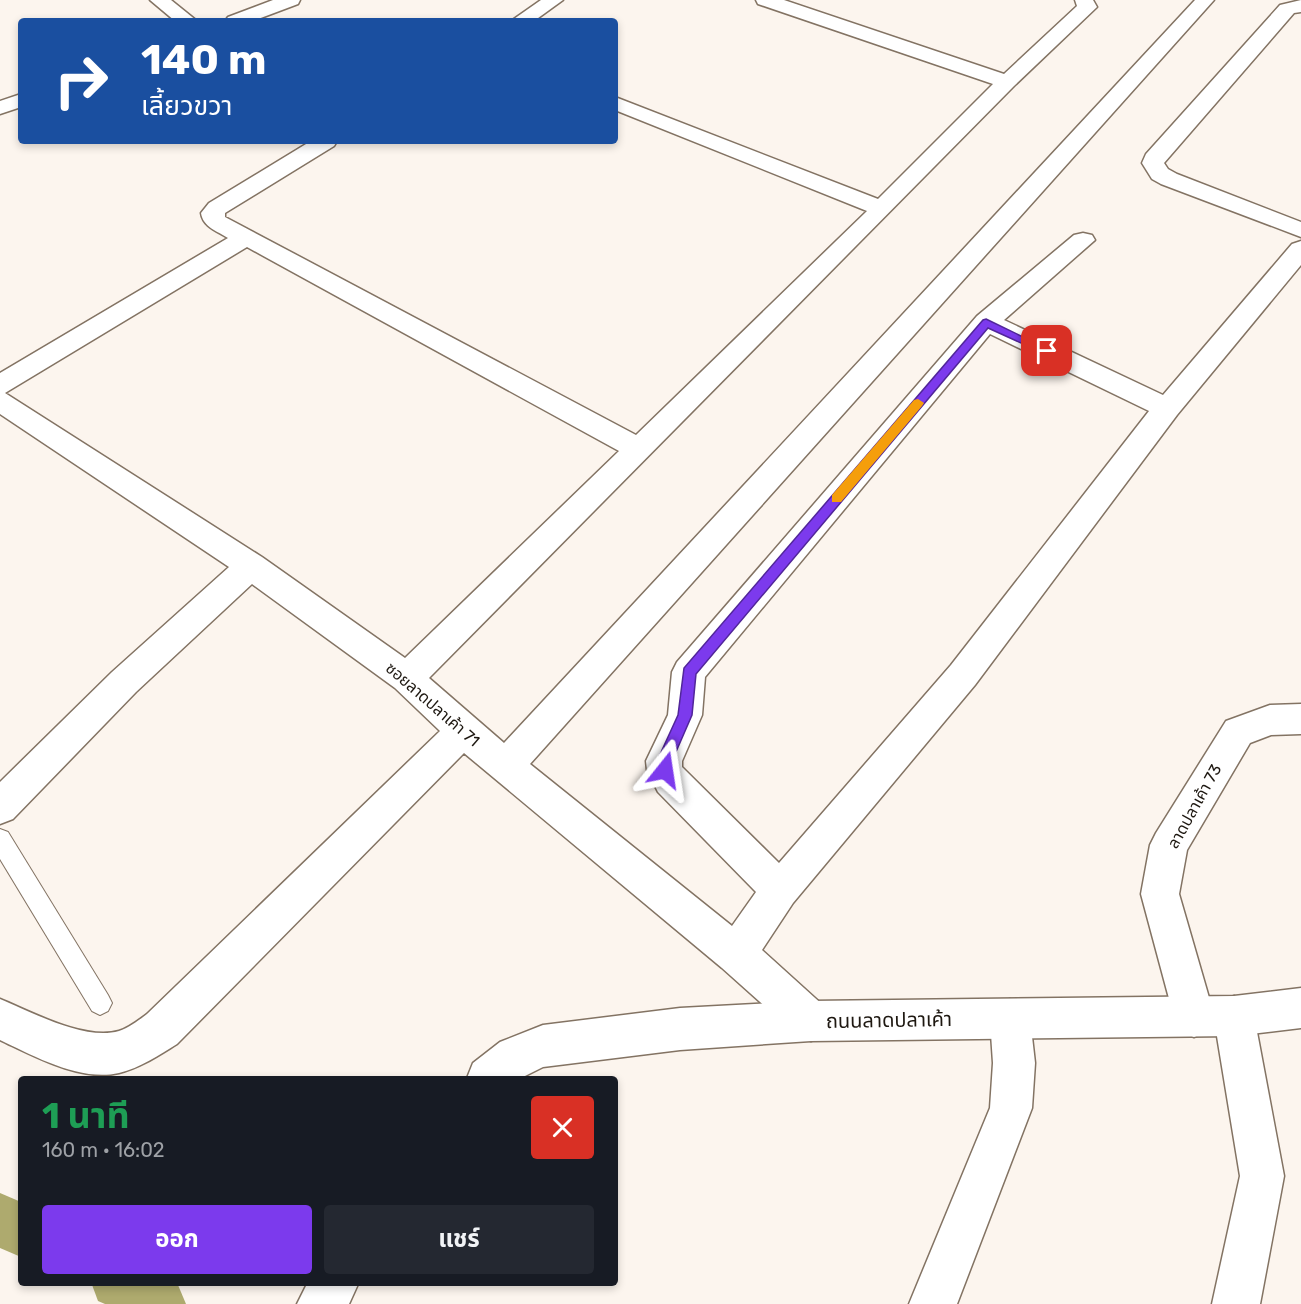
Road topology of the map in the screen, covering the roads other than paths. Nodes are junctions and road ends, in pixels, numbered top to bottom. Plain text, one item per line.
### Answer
1 (159, 0) edge
2 (291, 0) edge
3 (554, 0) edge
4 (765, 0) edge
5 (1084, 0) edge
6 (1205, 0) edge
7 (1301, 6) edge
8 (183, 18) edge
9 (243, 18) edge
10 (526, 18) edge
11 (1007, 82) junction
12 (18, 101) edge
13 (618, 104) edge
14 (0, 108) edge
15 (321, 144) edge
16 (881, 208) junction
17 (1301, 230) edge
18 (245, 238) junction
19 (1083, 240) dead end
20 (1301, 249) edge
21 (986, 322) junction
22 (0, 385) edge
23 (0, 400) edge
24 (1167, 408) junction
25 (637, 448) junction
26 (251, 566) junction
27 (406, 678) junction
28 (1301, 719) edge
29 (463, 731) junction
30 (505, 766) junction
31 (0, 807) edge
32 (0, 839) edge
33 (780, 890) junction
34 (736, 954) junction
35 (100, 1003) dead end
36 (1301, 1008) edge
37 (1214, 1016) junction
38 (0, 1019) edge
39 (1010, 1019) junction
40 (811, 1021) junction
41 (491, 1076) edge
42 (933, 1304) edge
43 (1236, 1304) edge

1 - 8 street
2 - 9 street
3 - 10 street
4 - 11 street
5 - 11 street
6 - 30 street
7 - 17 street
11 - 16 street
12 - 14 street
13 - 16 street
15 - 18 street
16 - 25 street
18 - 22 street
18 - 25 street
19 - 21 street
20 - 24 street
21 - 24 street
21 - 33 street
23 - 26 street, ซอยลาดปลาเค้า 71
24 - 33 street
25 - 27 street
26 - 27 street, ซอยลาดปลาเค้า 71
26 - 31 street
27 - 29 street, ซอยลาดปลาเค้า 71
28 - 37 street, ลาดปลาเค้า 73
29 - 30 street, ซอยลาดปลาเค้า 71
29 - 38 street
30 - 34 street, ซอยลาดปลาเค้า 71
32 - 35 lane
33 - 34 street
34 - 40 street, ซอยลาดปลาเค้า 71
36 - 37 street, ถนนลาดปลาเค้า
37 - 39 street, ถนนลาดปลาเค้า
37 - 43 street, ลาดปลาเค้า 73
39 - 40 street, ถนนลาดปลาเค้า
39 - 42 street
40 - 41 street, ถนนลาดปลาเค้า

